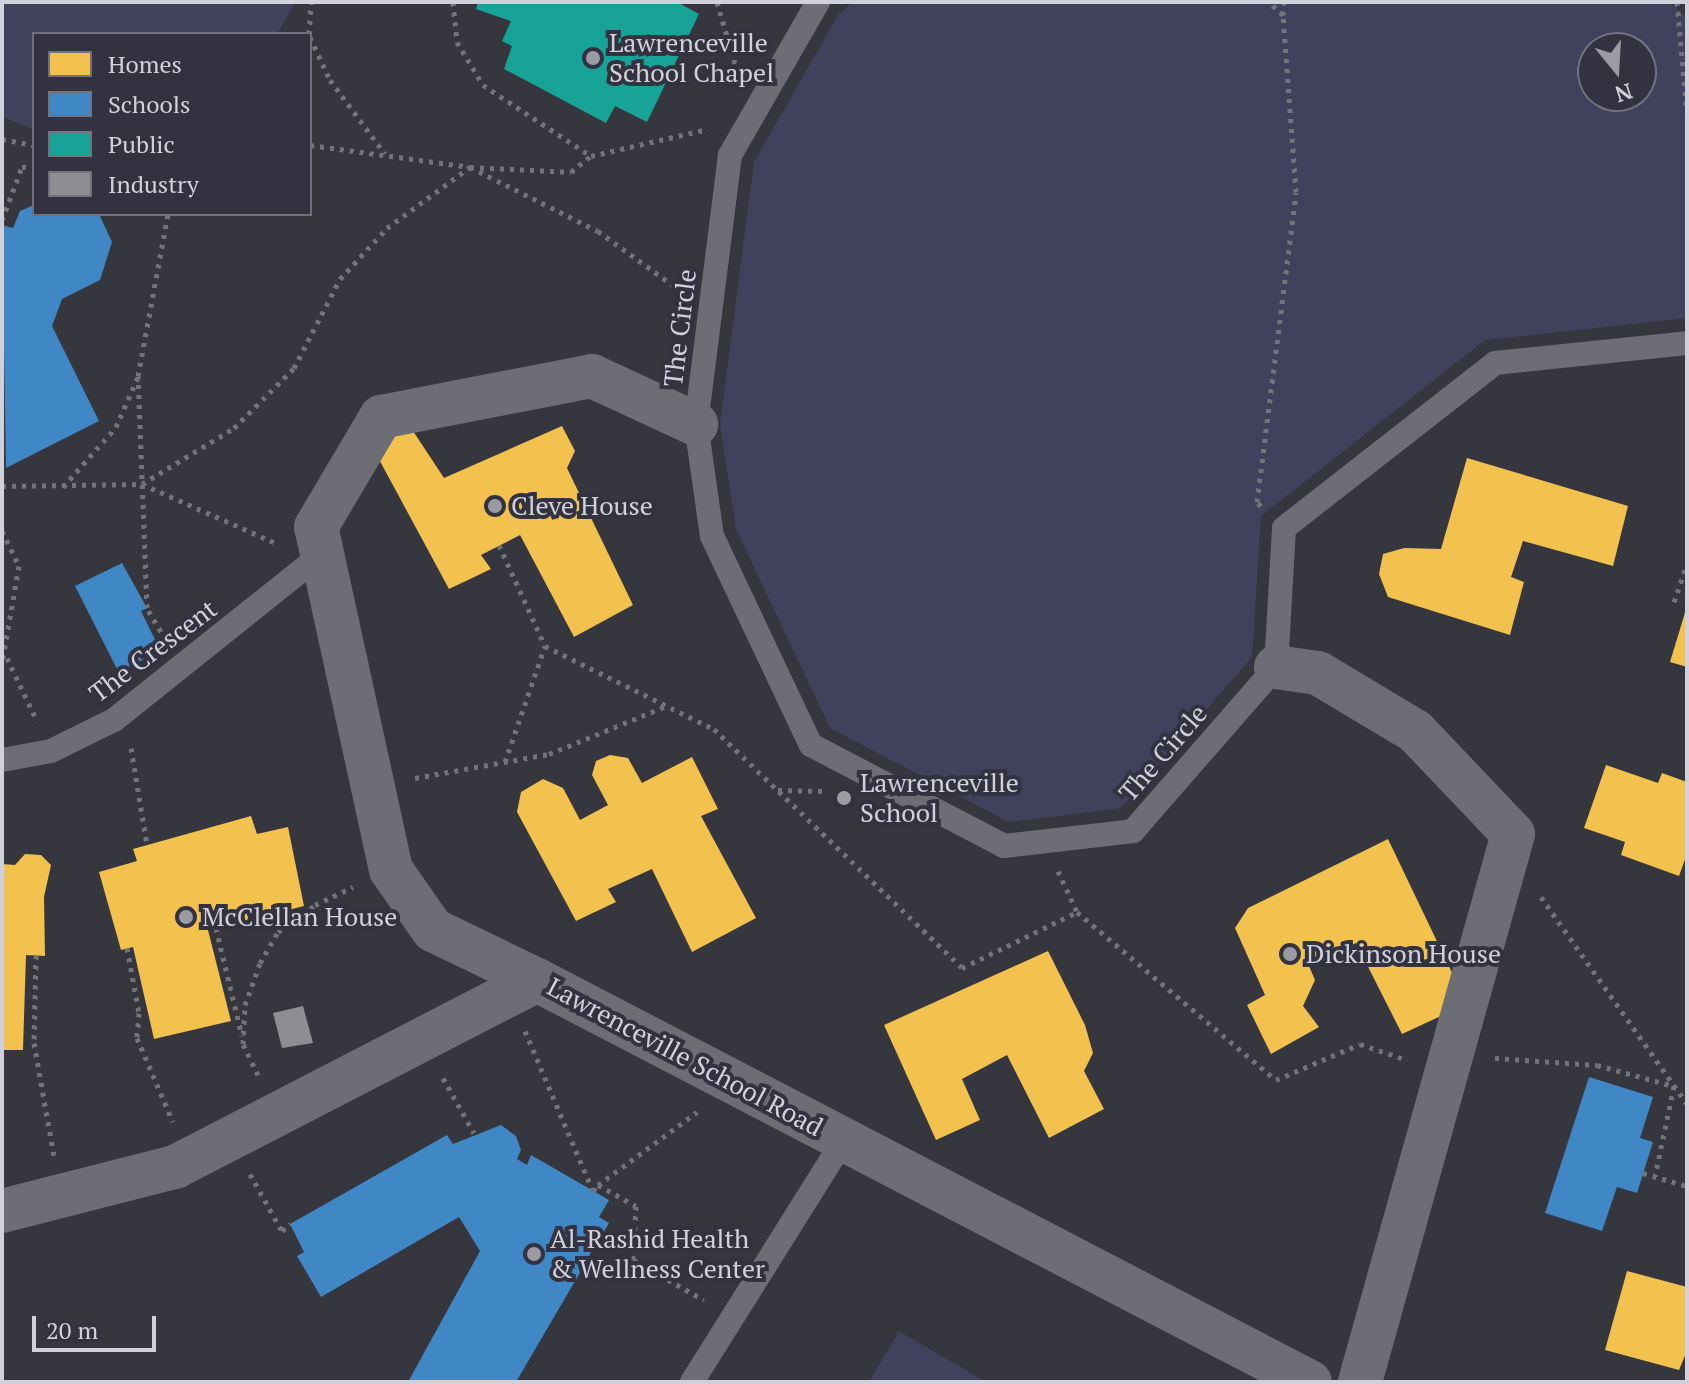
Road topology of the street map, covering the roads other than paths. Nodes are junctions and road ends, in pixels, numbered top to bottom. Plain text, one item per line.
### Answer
1 (818, 2) edge
2 (1687, 343) edge
3 (696, 424) junction
4 (321, 555) junction
5 (1276, 667) junction
6 (2, 760) edge
7 (523, 986) junction
8 (844, 1140) junction
9 (2, 1211) edge
10 (692, 1382) edge
11 (1310, 1382) edge
12 (1360, 1382) edge

1 - 3 lane, The Circle
2 - 5 lane
3 - 4 street
3 - 5 lane, The Circle
4 - 6 lane, The Crescent
4 - 7 street
5 - 12 street
7 - 8 street, Lawrenceville School Road
7 - 9 street, Lawrenceville School Road
8 - 10 lane
8 - 11 street, Lawrenceville School Road

